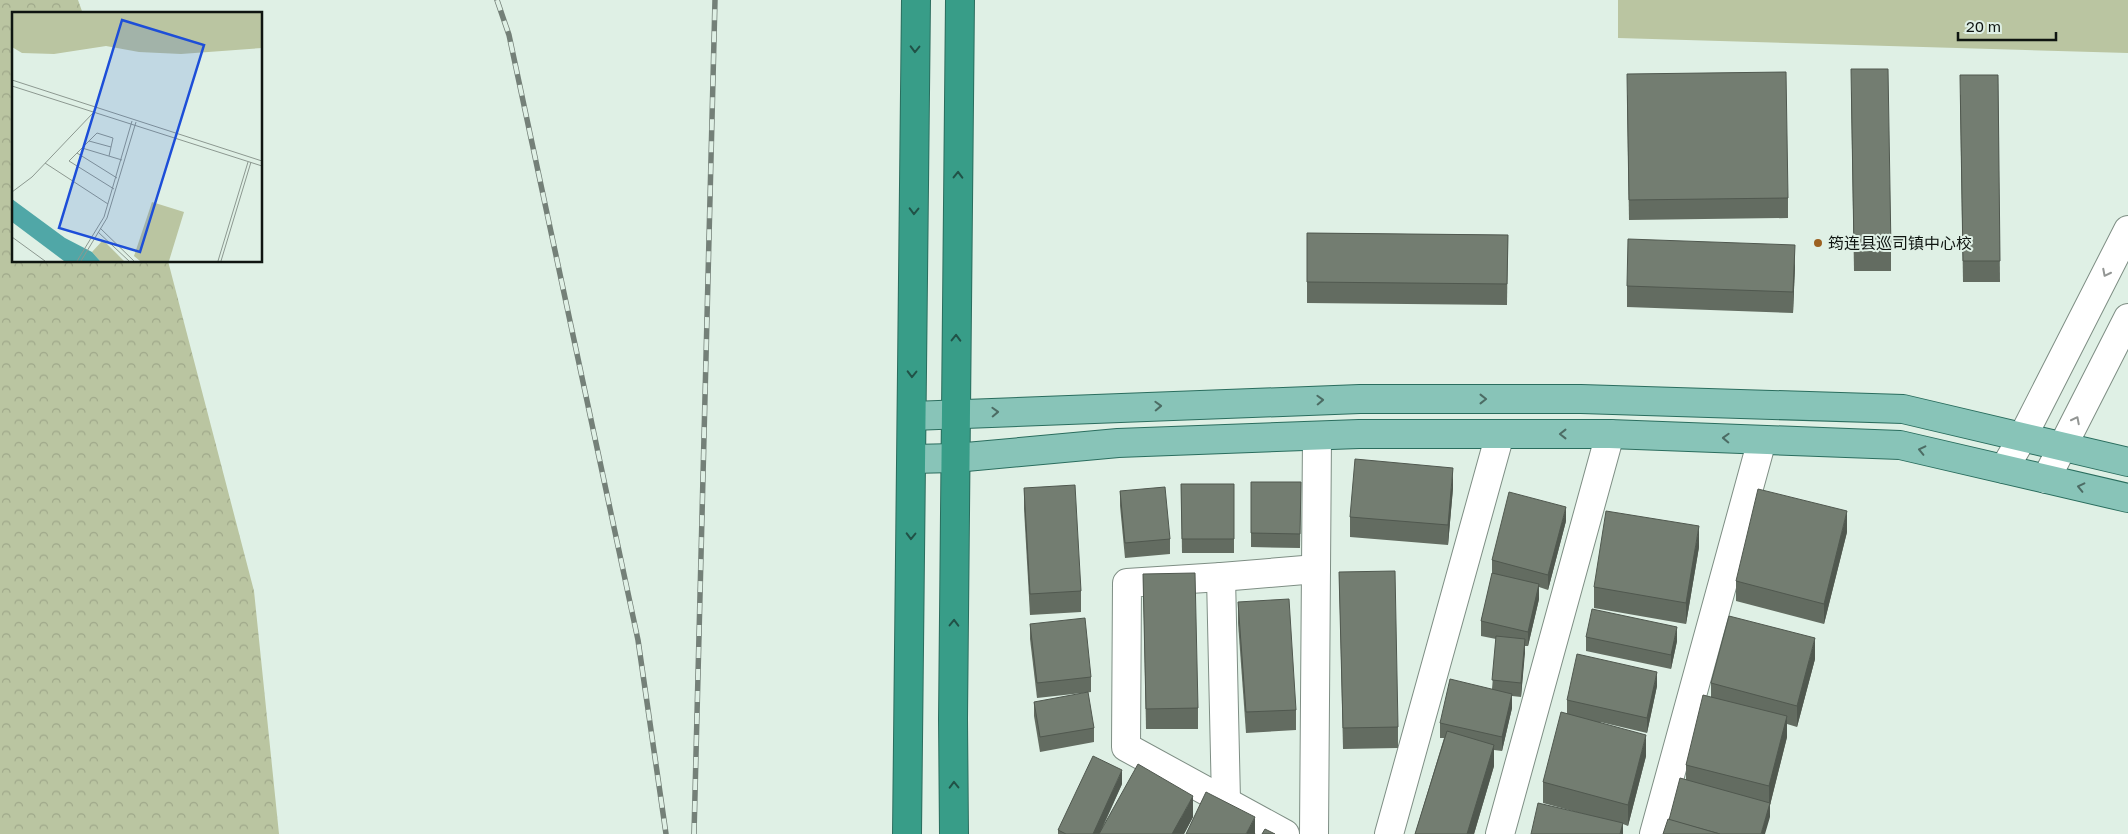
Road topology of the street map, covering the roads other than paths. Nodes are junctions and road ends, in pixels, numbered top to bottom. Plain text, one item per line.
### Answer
1 (916, 0) edge
2 (960, 0) edge
3 (2128, 230) edge
4 (2128, 318) edge
5 (955, 414) junction
6 (912, 416) junction
7 (1500, 434) junction
8 (1610, 434) junction
9 (1317, 436) junction
10 (2022, 438) junction
11 (1762, 440) junction
12 (2062, 447) junction
13 (912, 458) junction
14 (955, 458) junction
15 (2128, 462) edge
16 (2004, 469) junction
17 (2046, 479) junction
18 (2128, 498) edge
19 (1316, 569) junction
20 (1221, 577) junction
21 (1226, 801) junction
22 (907, 834) edge
23 (954, 834) edge
24 (1285, 834) edge
25 (1314, 834) edge
26 (1389, 834) edge
27 (1500, 834) edge
28 (1654, 834) edge

1 -> 6 highway
5 -> 2 highway
3 -> 10 street
12 -> 4 street
5 - 6 main road
5 -> 10 main road
5 - 14 highway
6 - 13 highway
8 -> 7 main road
7 - 9 main road
7 - 26 street
11 -> 8 main road
8 - 27 street
9 - 14 main road
9 - 19 street
10 - 12 main road
10 - 16 street
16 -> 11 main road
11 - 28 street
12 - 15 main road
12 - 17 street
13 - 14 main road
13 -> 22 highway
23 -> 14 highway
16 - 17 main road
18 -> 17 main road
19 - 20 street
19 - 25 street
20 - 21 street
20 - 21 street
21 - 24 street

